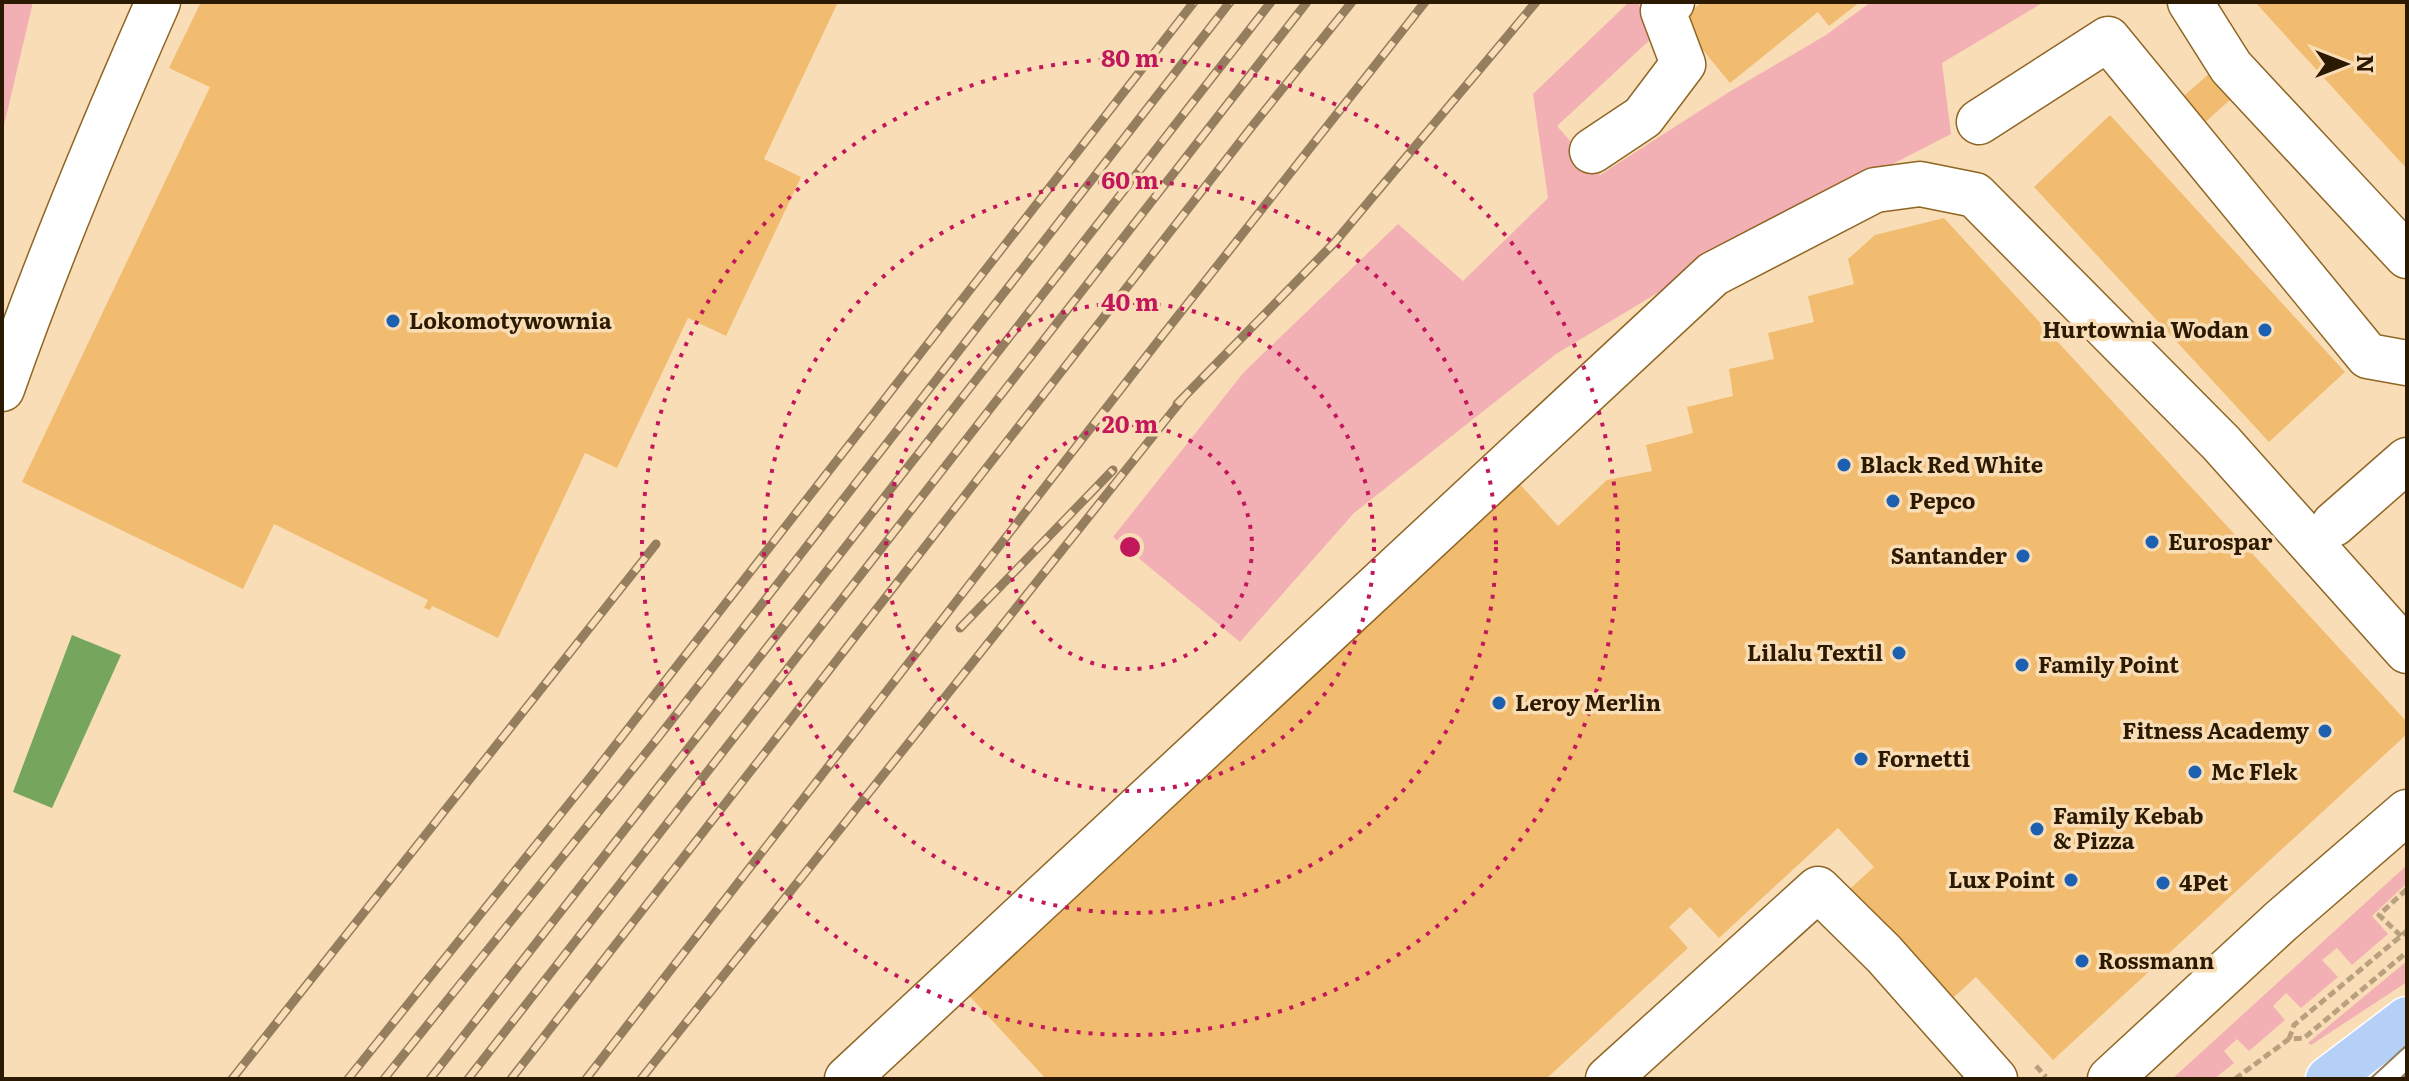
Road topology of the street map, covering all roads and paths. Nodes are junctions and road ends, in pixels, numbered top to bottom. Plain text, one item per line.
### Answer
1 (158, 2) edge
2 (1672, 2) edge
3 (2190, 2) edge
4 (1979, 122) dead end
5 (1592, 151) dead end
6 (2407, 256) edge
7 (2407, 363) edge
8 (2, 389) edge
9 (2407, 460) edge
10 (2334, 524) dead end
11 (2407, 651) edge
12 (2407, 812) edge
13 (2407, 889) edge
14 (2407, 931) edge
15 (2401, 936) junction
16 (2407, 952) edge
17 (2407, 1019) edge
18 (2289, 1039) junction
19 (2407, 1043) edge
20 (847, 1079) edge
21 (1608, 1079) edge
22 (1995, 1079) edge
23 (2110, 1079) edge
24 (2235, 1079) edge
25 (2328, 1079) edge
26 (2370, 1079) edge

1 - 8 lane
2 - 5 lane
3 - 6 lane
4 - 7 lane
9 - 10 lane
11 - 20 lane
12 - 23 lane
13 - 15 path
14 - 15 path
15 - 18 path
16 - 18 path
17 - 25 main road
18 - 24 path
19 - 26 lane
21 - 22 lane

